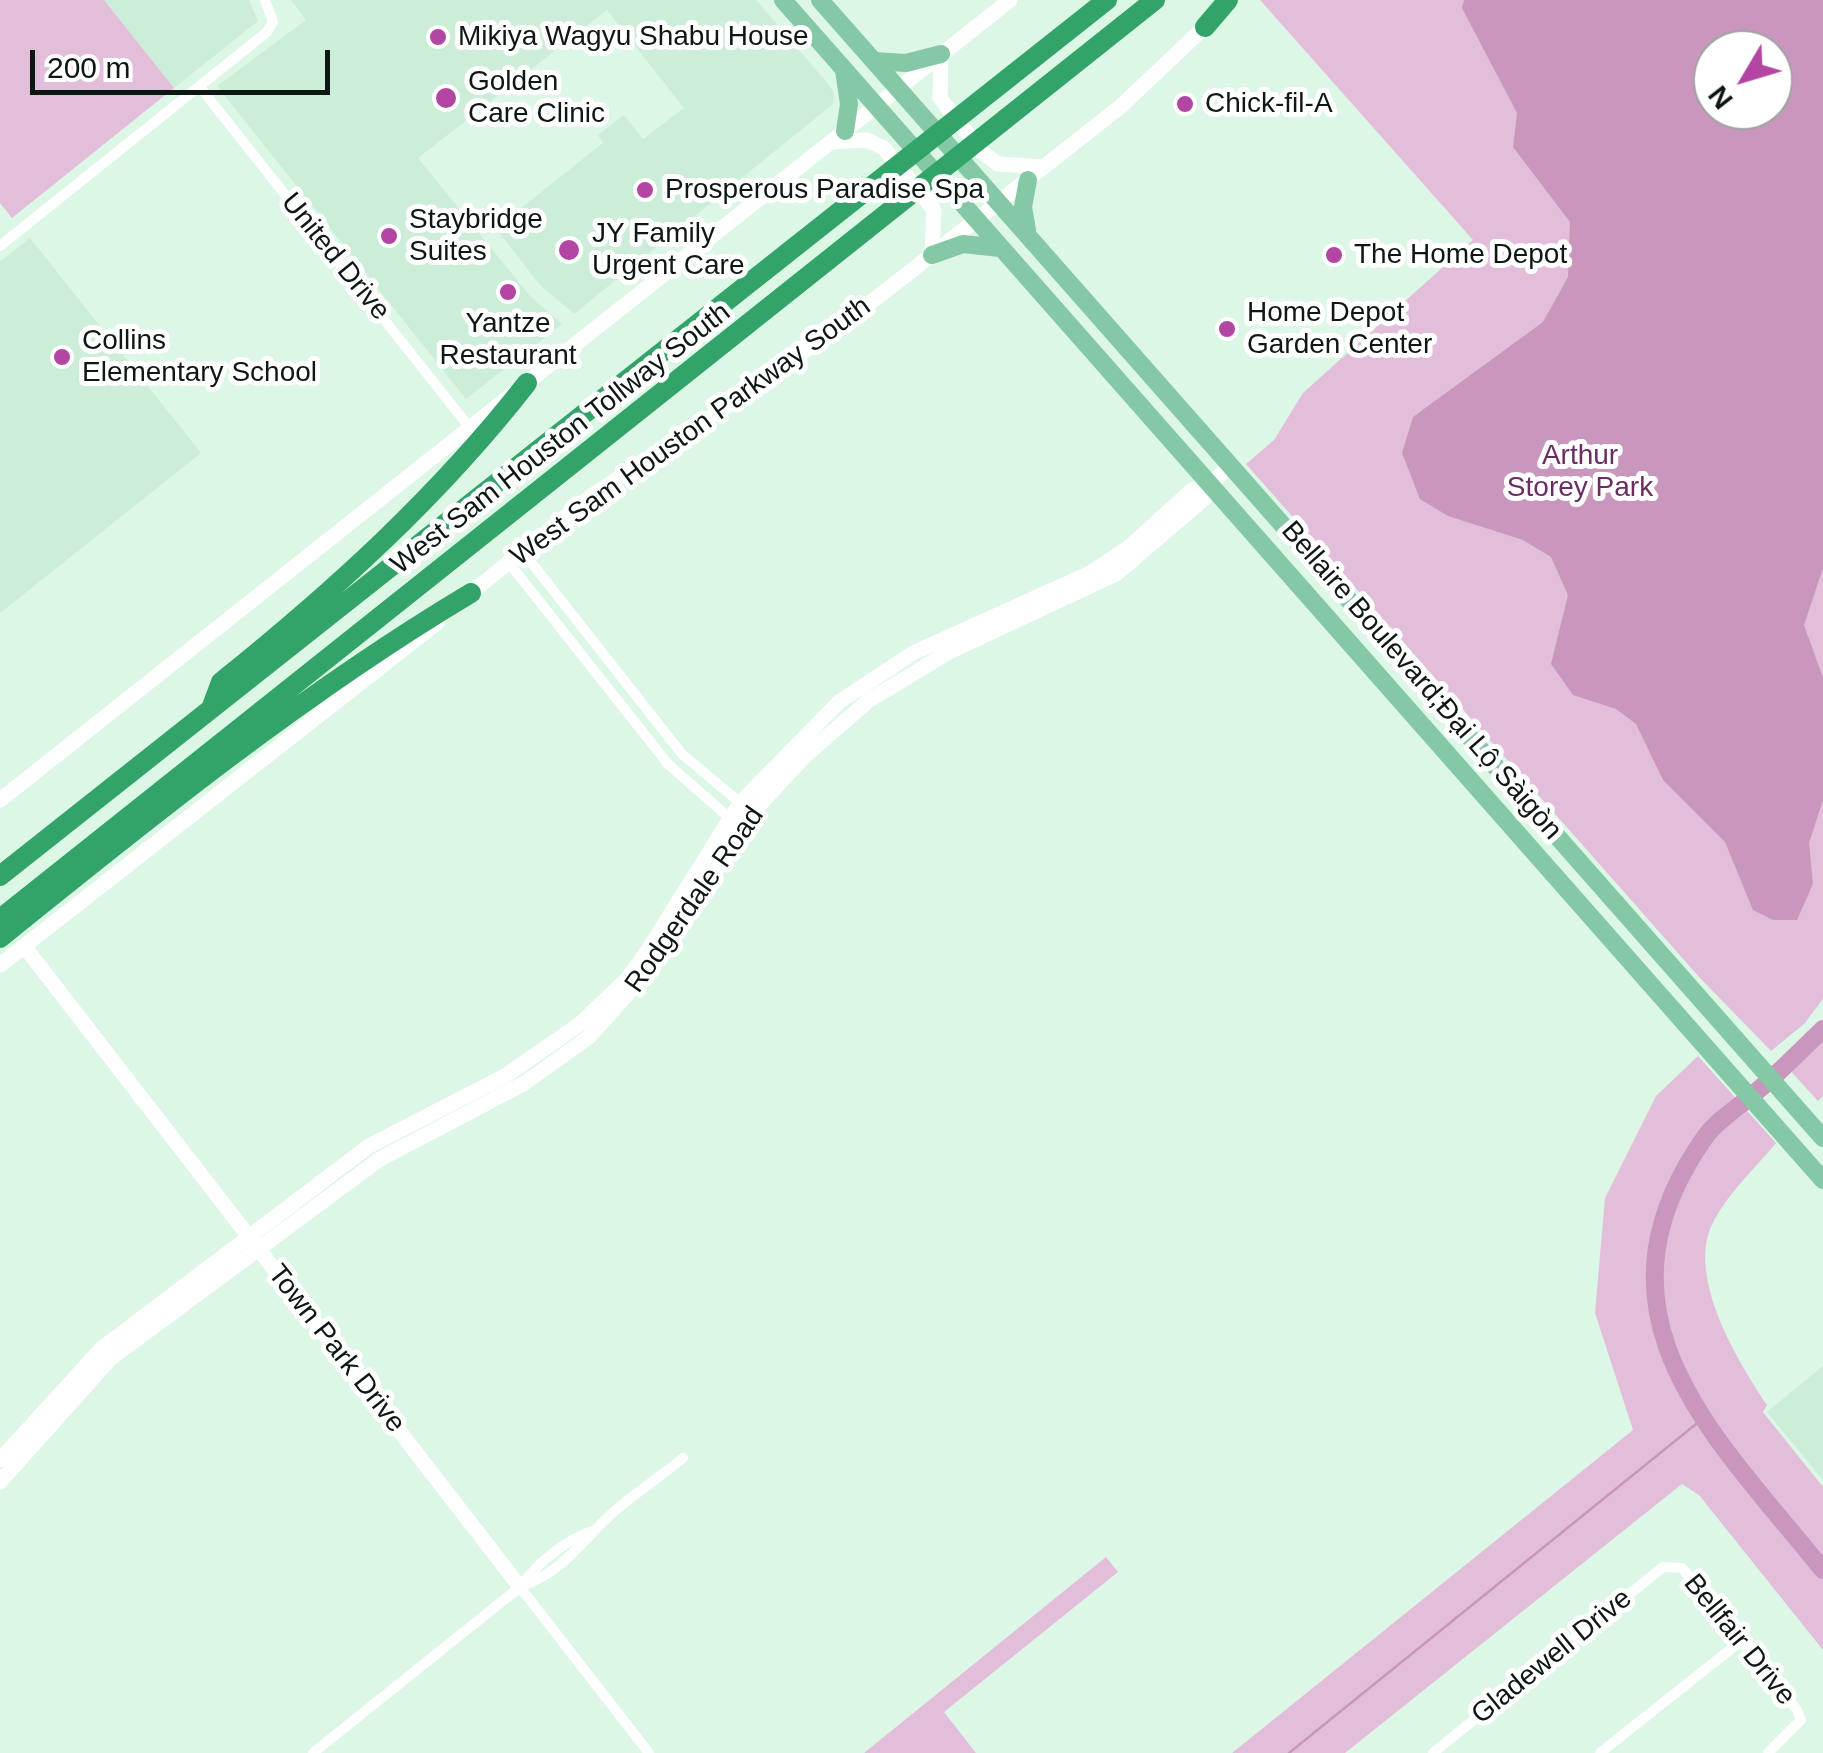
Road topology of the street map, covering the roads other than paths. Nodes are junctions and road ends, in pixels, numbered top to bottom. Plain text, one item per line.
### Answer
1 (265, 0) edge
2 (783, 0) edge
3 (820, 0) edge
4 (1010, 0) edge
5 (1107, 0) edge
6 (1154, 0) edge
7 (1229, 0) edge
8 (1206, 27) joint
9 (941, 54) junction
10 (874, 61) junction
11 (844, 70) junction
12 (199, 86) junction
13 (898, 88) junction
14 (876, 106) junction
15 (838, 137) junction
16 (1044, 167) junction
17 (1028, 180) junction
18 (999, 202) junction
19 (976, 220) junction
20 (1028, 236) junction
21 (0, 246) edge
22 (1000, 248) junction
23 (932, 254) junction
24 (526, 383) junction
25 (470, 428) junction
26 (1231, 465) junction
27 (1210, 484) junction
28 (516, 557) junction
29 (471, 592) junction
30 (634, 694) junction
31 (620, 704) junction
32 (211, 709) junction
33 (1520, 794) junction
34 (0, 800) edge
35 (747, 808) junction
36 (1499, 812) junction
37 (735, 823) junction
38 (0, 876) edge
39 (0, 919) edge
40 (0, 938) edge
41 (24, 946) junction
42 (0, 965) edge
43 (1820, 1135) edge
44 (1796, 1150) junction
45 (1823, 1180) edge
46 (253, 1242) junction
47 (684, 1458) dead end
48 (0, 1460) edge
49 (0, 1482) edge
50 (1673, 1564) joint
51 (520, 1587) junction
52 (1741, 1641) junction
53 (313, 1753) edge
54 (649, 1753) edge
55 (1433, 1753) edge
56 (1600, 1753) edge
57 (1768, 1753) edge

1 - 12 street
2 - 11 main road, Bellaire Boulevard;Đại Lộ Sàigòn
3 - 10 main road, Bellaire Boulevard;Đại Lộ Sàigòn
4 - 9 main road
5 - 32 highway, West Sam Houston Tollway South
6 - 39 highway, West Sam Houston Tollway South
7 - 8 highway
8 - 16 main road, West Sam Houston Parkway South
9 - 10 main road
9 - 13 main road
9 - 16 main road
10 - 13 main road, Bellaire Boulevard;Đại Lộ Sàigòn
11 - 14 main road, Bellaire Boulevard;Đại Lộ Sàigòn
11 - 15 main road
12 - 21 street
12 - 25 street, United Drive
13 - 14 main road
13 - 18 main road, Bellaire Boulevard;Đại Lộ Sàigòn
14 - 15 main road
14 - 19 main road, Bellaire Boulevard;Đại Lộ Sàigòn
15 - 23 main road
15 - 24 main road
16 - 17 main road, West Sam Houston Parkway South
17 - 18 main road, West Sam Houston Parkway South
17 - 20 main road
18 - 19 main road, West Sam Houston Parkway South
18 - 20 main road, Bellaire Boulevard;Đại Lộ Sàigòn
19 - 22 main road, Bellaire Boulevard;Đại Lộ Sàigòn
19 - 23 main road, West Sam Houston Parkway South
20 - 26 main road, Bellaire Boulevard;Đại Lộ Sàigòn
22 - 23 main road
22 - 27 main road, Bellaire Boulevard;Đại Lộ Sàigòn
23 - 28 main road, West Sam Houston Parkway South
24 - 25 main road
24 - 32 highway
25 - 34 main road
26 - 27 main road, Rodgerdale Road
26 - 33 main road, Bellaire Boulevard;Đại Lộ Sàigòn
27 - 35 main road, Rodgerdale Road
27 - 36 main road, Bellaire Boulevard;Đại Lộ Sàigòn
28 - 29 main road, West Sam Houston Parkway South
28 - 30 street
28 - 31 street
29 - 40 highway
29 - 41 main road, West Sam Houston Parkway South
30 - 31 street
30 - 35 street
31 - 37 street
32 - 38 highway, West Sam Houston Tollway South
33 - 36 main road
33 - 43 main road, Bellaire Boulevard;Đại Lộ Sàigòn
35 - 37 main road, Rodgerdale Road
36 - 44 main road, Bellaire Boulevard;Đại Lộ Sàigòn
37 - 46 main road, Rodgerdale Road
41 - 42 main road, West Sam Houston Parkway South
41 - 46 main road, Town Park Drive
43 - 44 main road
44 - 45 main road, Bellaire Boulevard;Đại Lộ Sàigòn
46 - 48 main road, Rodgerdale Road
46 - 49 main road, Rodgerdale Road
46 - 51 main road, Town Park Drive
47 - 51 street
50 - 52 street, Bellfair Drive
50 - 55 street, Gladewell Drive
51 - 53 street
51 - 54 street, Town Park Drive
52 - 56 street
52 - 57 street, Bellfair Drive

